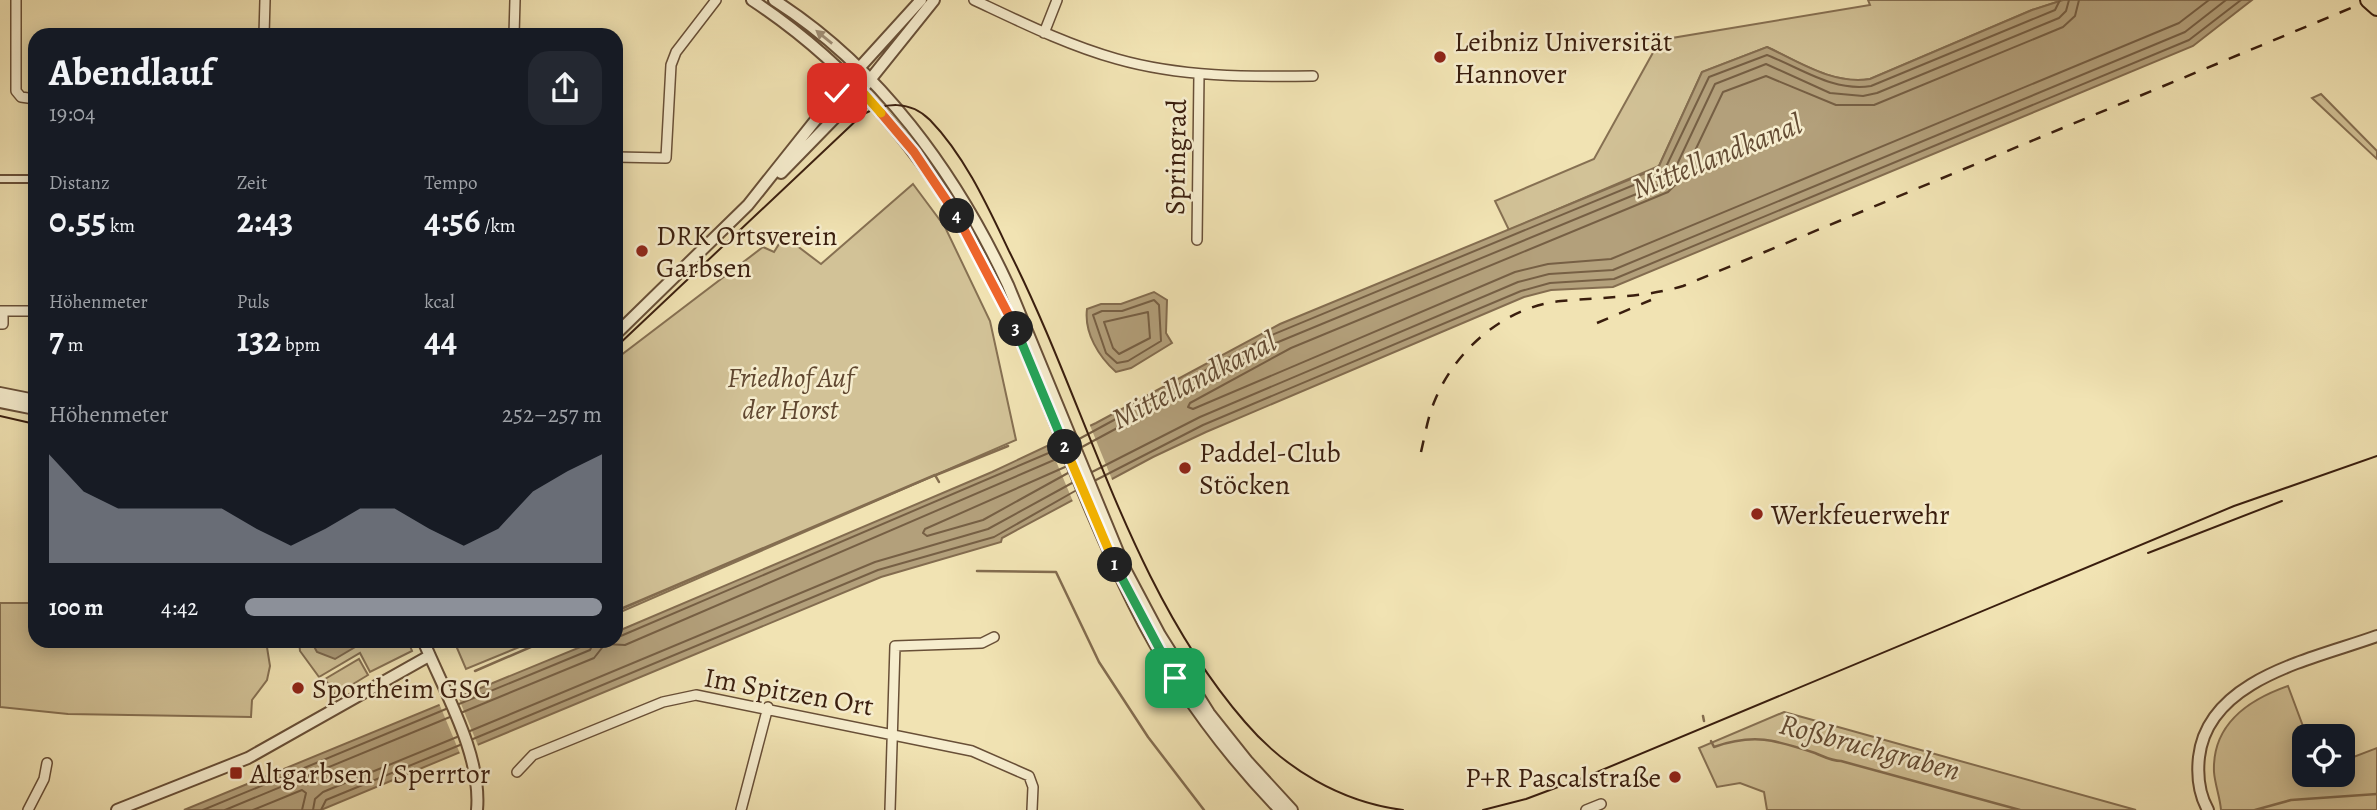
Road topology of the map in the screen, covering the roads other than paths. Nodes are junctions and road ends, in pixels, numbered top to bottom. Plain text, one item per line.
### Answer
1 (16, 0) edge
2 (265, 0) edge
3 (515, 0) edge
4 (716, 0) edge
5 (752, 0) edge
6 (774, 0) edge
7 (921, 0) edge
8 (934, 0) edge
9 (974, 0) edge
10 (1057, 0) edge
11 (2368, 0) edge
12 (2377, 9) edge
13 (264, 28) edge
14 (514, 28) edge
15 (1044, 33) junction
16 (861, 69) junction
17 (1199, 74) junction
18 (1313, 76) dead end
19 (851, 79) junction
20 (869, 80) junction
21 (861, 91) junction
22 (28, 98) edge
23 (623, 157) edge
24 (0, 179) edge
25 (28, 179) edge
26 (757, 194) junction
27 (1197, 240) dead end
28 (2, 311) edge
29 (28, 311) edge
30 (0, 324) edge
31 (623, 327) edge
32 (0, 393) edge
33 (28, 399) edge
34 (0, 402) edge
35 (28, 408) edge
36 (1061, 425) junction
37 (1092, 499) junction
38 (2377, 636) edge
39 (993, 637) dead end
40 (426, 648) edge
41 (429, 656) junction
42 (768, 707) junction
43 (892, 734) junction
44 (47, 763) dead end
45 (517, 772) dead end
46 (1601, 804) dead end
47 (28, 810) edge
48 (117, 810) edge
49 (477, 810) edge
50 (741, 810) edge
51 (890, 810) edge
52 (1032, 810) edge
53 (1280, 810) edge
54 (1292, 810) edge
55 (1586, 810) edge
56 (2208, 810) edge

1 - 22 street
2 - 13 street
3 - 14 street
4 - 23 street
5 - 19 street
16 -> 6 street
7 - 16 street
8 - 20 street
9 - 15 street
10 - 15 street
11 - 12 highway
15 - 17 street
16 - 19 street
16 - 20 street
17 - 18 street
17 - 27 street, Springrad
19 - 21 street
19 - 26 street
20 - 21 street
20 - 36 street
21 - 26 street
21 - 36 street
24 - 25 street
26 - 31 street
28 - 29 street
28 - 30 street
32 - 33 street
34 - 35 street
36 - 37 street
37 - 53 street
37 - 54 street
38 - 56 street
39 - 43 street
40 - 41 street
41 - 48 street
41 - 49 street
42 - 43 street, Im Spitzen Ort
42 - 45 street, Im Spitzen Ort
42 - 50 street
43 - 51 street
43 - 52 street, Im Spitzen Ort
44 - 47 street
46 - 55 street

